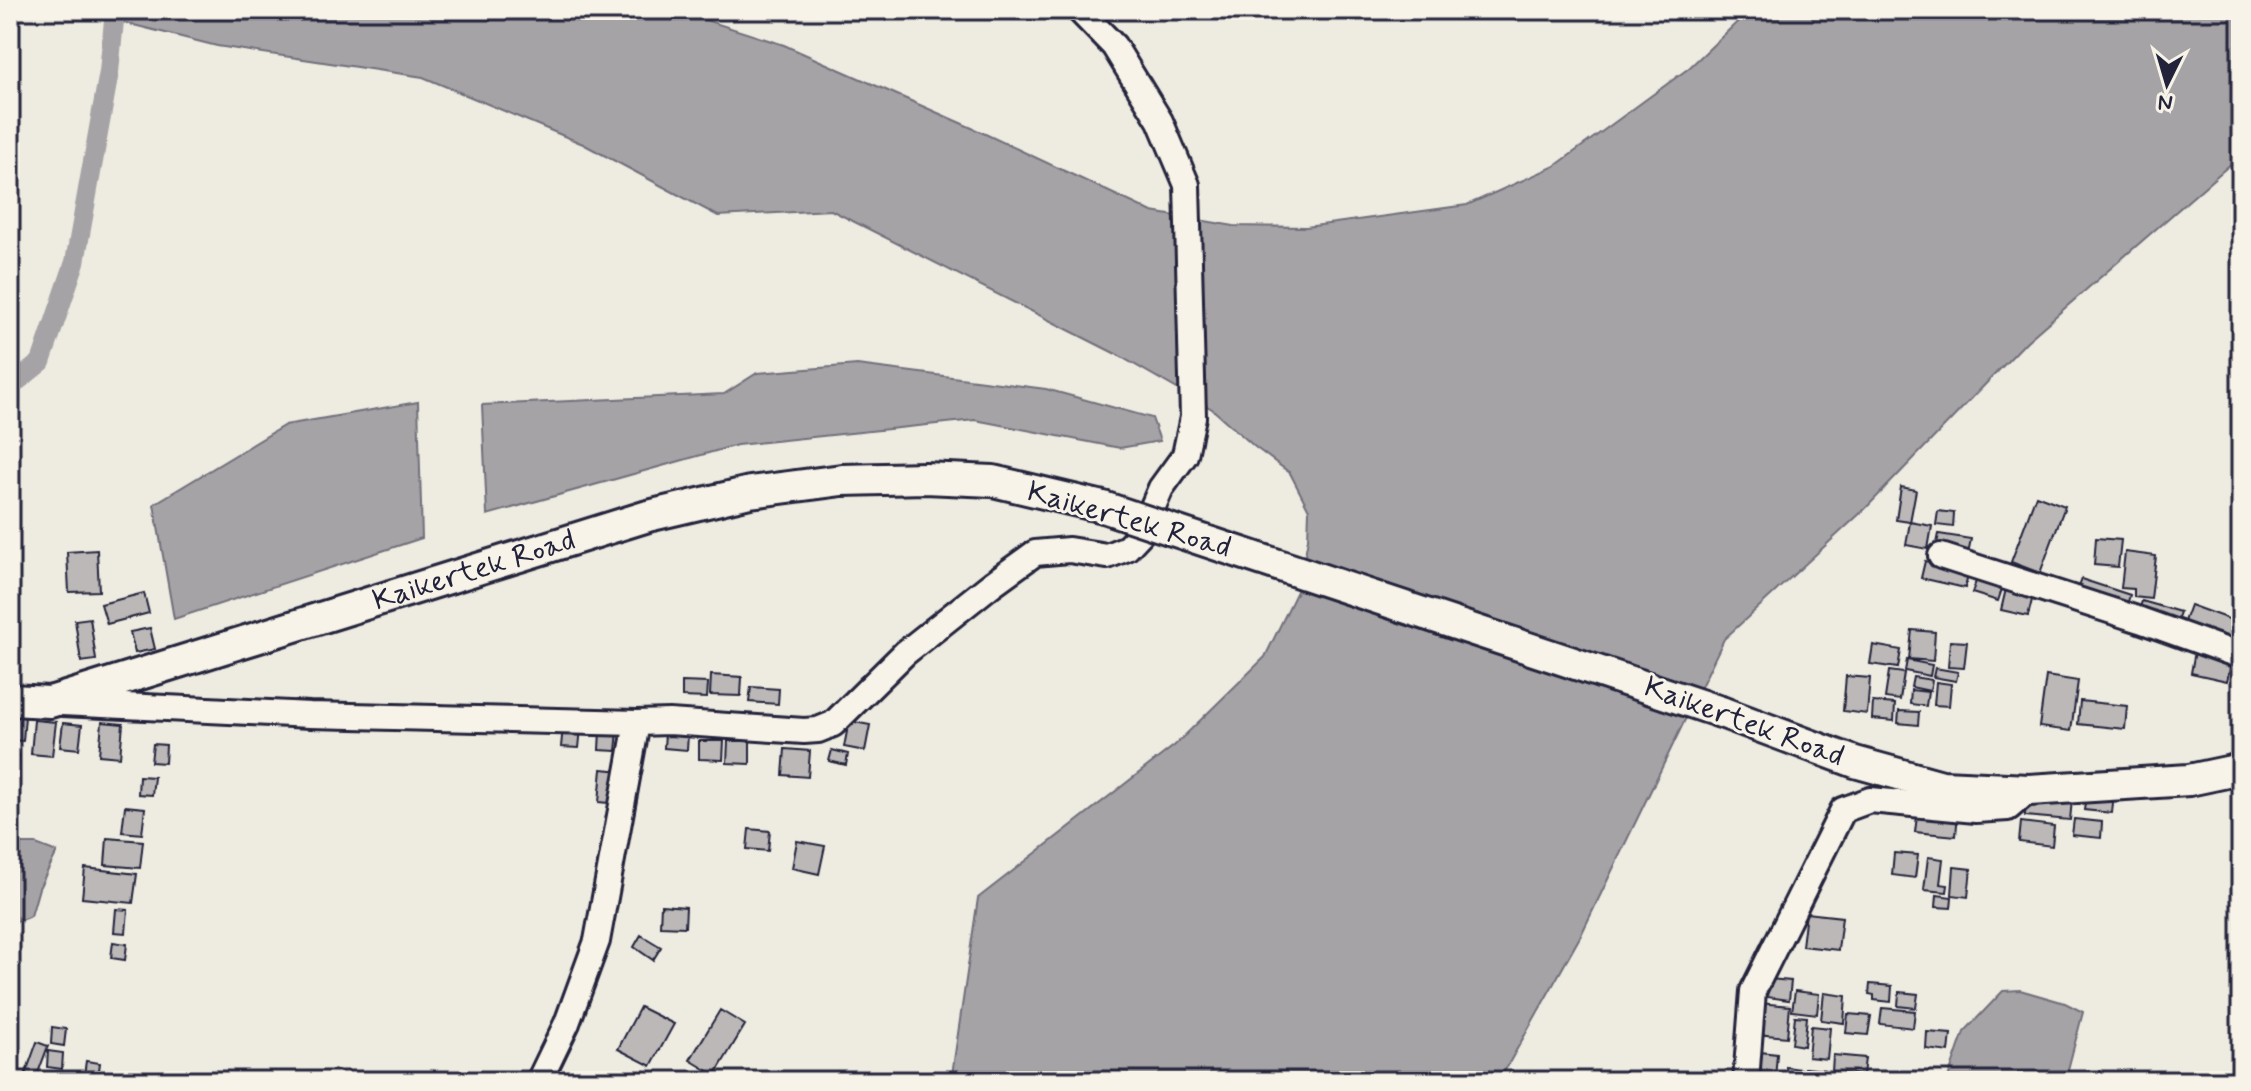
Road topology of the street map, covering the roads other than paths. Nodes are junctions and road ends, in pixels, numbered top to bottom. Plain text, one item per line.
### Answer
1 (1079, 10) edge
2 (1941, 556) dead end
3 (2241, 656) edge
4 (10, 700) edge
5 (50, 702) junction
6 (637, 723) junction
7 (2241, 769) edge
8 (2029, 790) junction
9 (539, 1081) edge
10 (1746, 1081) edge

1 - 6 street
2 - 3 street
4 - 5 main road, Kaikertek Road
5 - 6 street
5 - 8 main road, Kaikertek Road, bridge
6 - 9 street
7 - 8 main road, Kaikertek Road
8 - 10 street

